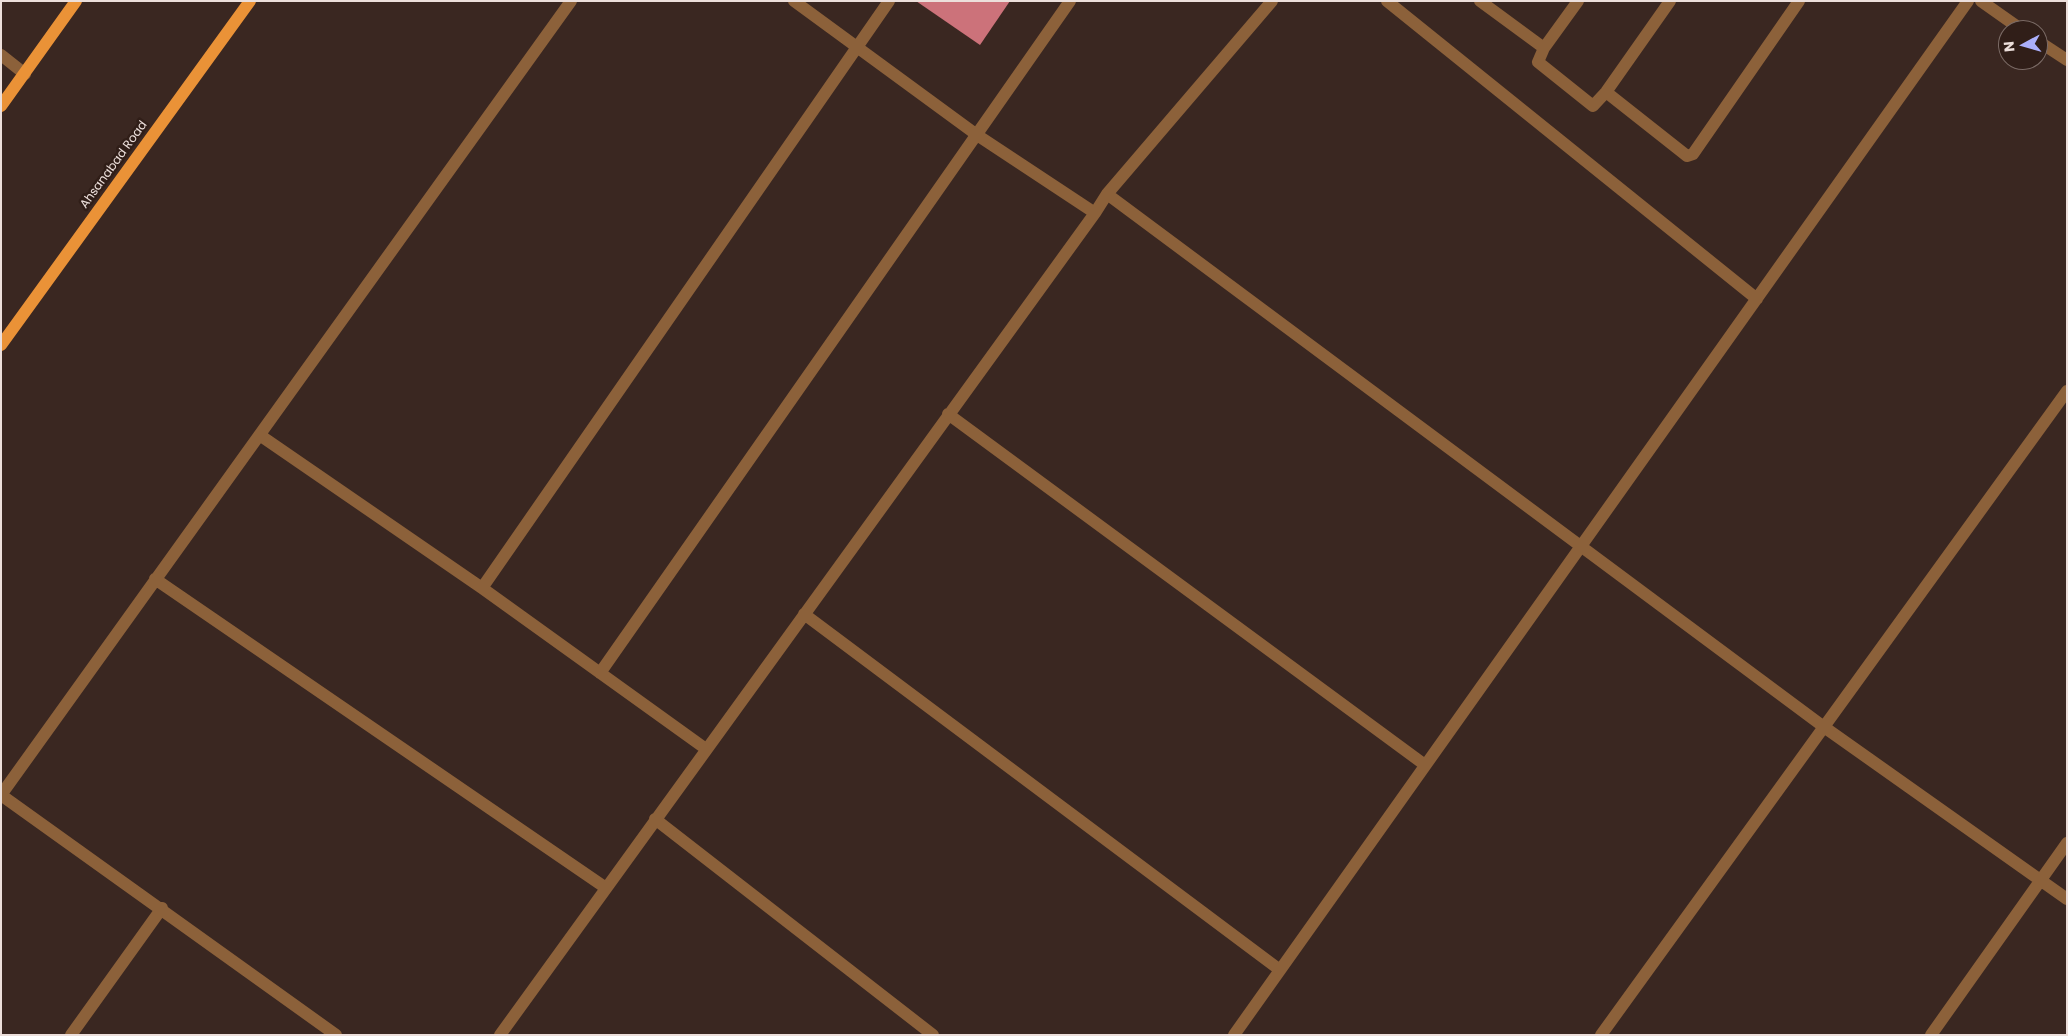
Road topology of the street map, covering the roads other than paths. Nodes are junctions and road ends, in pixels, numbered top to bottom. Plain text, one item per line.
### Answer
1 (76, 1) edge
2 (250, 1) edge
3 (571, 1) edge
4 (794, 1) edge
5 (889, 1) edge
6 (1070, 1) edge
7 (1272, 1) edge
8 (1387, 1) edge
9 (1480, 1) edge
10 (1578, 1) edge
11 (1670, 1) edge
12 (1799, 1) edge
13 (1968, 1) edge
14 (1981, 1) edge
15 (2008, 20) edge
16 (857, 47) junction
17 (1544, 48) junction
18 (2048, 48) edge
19 (1, 55) edge
20 (2067, 60) edge
21 (25, 74) junction
22 (1606, 92) junction
23 (3, 101) edge
24 (976, 135) junction
25 (1107, 194) junction
26 (1095, 213) junction
27 (1757, 298) junction
28 (1, 345) edge
29 (2067, 391) edge
30 (948, 414) junction
31 (261, 436) junction
32 (1581, 546) junction
33 (155, 579) junction
34 (482, 588) junction
35 (804, 614) junction
36 (600, 673) junction
37 (1824, 727) junction
38 (706, 749) junction
39 (1424, 765) junction
40 (1, 795) edge
41 (655, 820) junction
42 (2067, 843) edge
43 (2040, 880) junction
44 (606, 888) junction
45 (2067, 899) edge
46 (162, 908) junction
47 (1280, 970) junction
48 (71, 1035) edge
49 (336, 1035) edge
50 (500, 1035) edge
51 (934, 1035) edge
52 (1234, 1035) edge
53 (1600, 1035) edge
54 (1931, 1035) edge

1 - 21 main road
2 - 28 main road, Ahsanabad Road
3 - 31 street
4 - 16 street
5 - 16 street
6 - 24 street
7 - 25 street
8 - 27 street
9 - 17 street
10 - 17 street
11 - 22 street
12 - 22 street
13 - 27 street
14 - 15 street
16 - 24 street
16 - 34 street
17 - 22 street
18 - 20 street
19 - 21 street
21 - 23 main road
24 - 26 street
24 - 36 street
25 - 26 street
25 - 32 street
26 - 30 street
27 - 32 street
29 - 37 street
30 - 35 street
30 - 39 street
31 - 33 street
31 - 34 street
32 - 37 street
32 - 39 street
33 - 40 street
33 - 44 street
34 - 36 street
35 - 38 street
35 - 47 street
36 - 38 street
37 - 43 street
37 - 53 street
38 - 41 street
39 - 47 street
40 - 46 street
41 - 44 street
41 - 51 street
42 - 43 street
43 - 45 street
43 - 54 street
44 - 50 street
46 - 48 street
46 - 49 street
47 - 52 street

